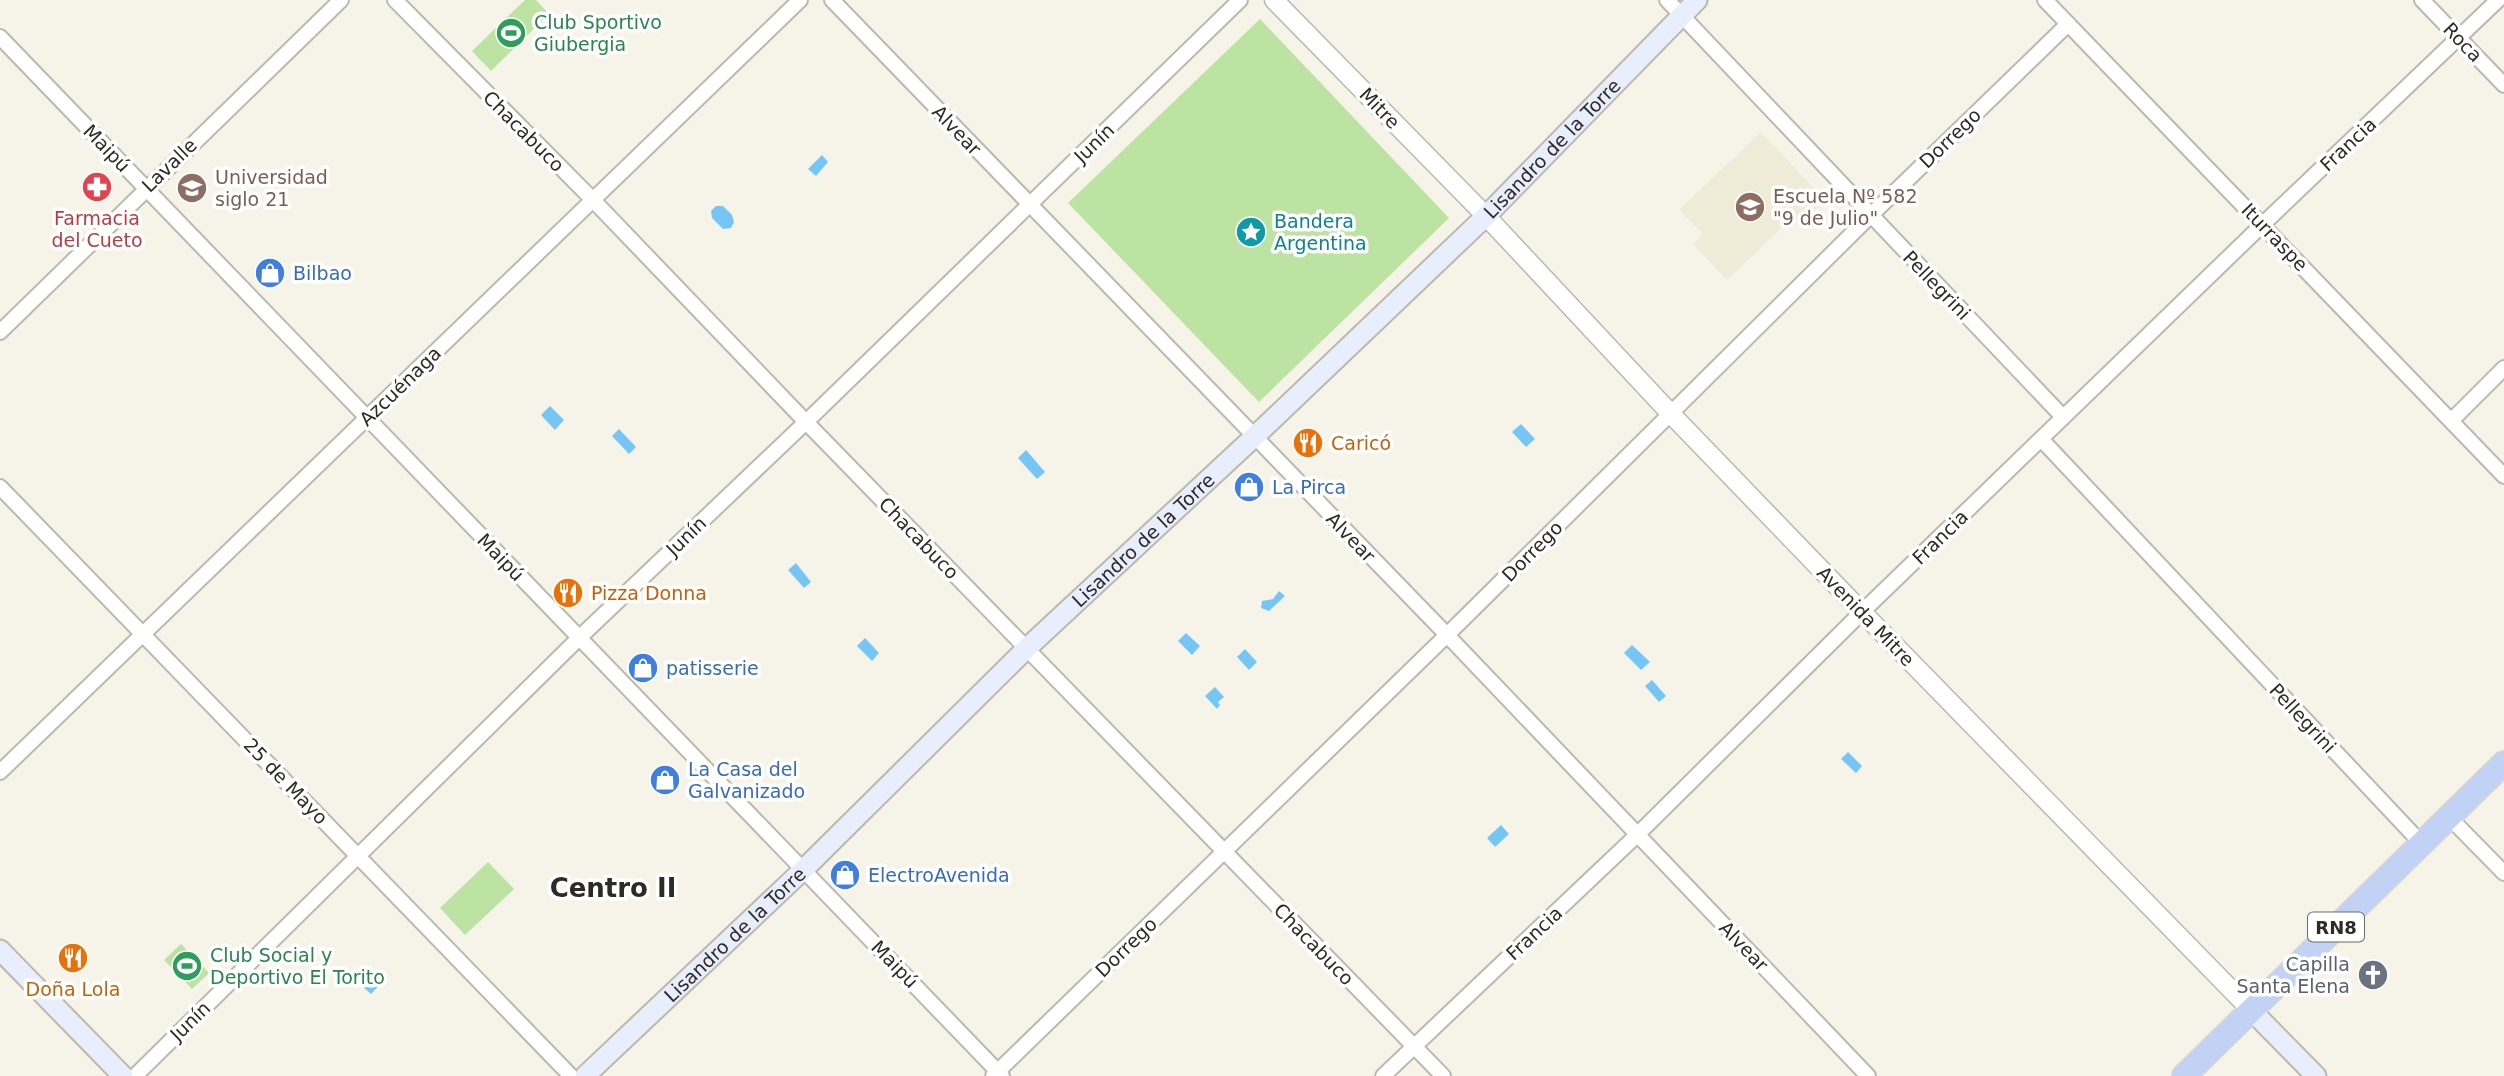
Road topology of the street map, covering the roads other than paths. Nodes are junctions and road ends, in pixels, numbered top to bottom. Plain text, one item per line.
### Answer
1 (341, 0) edge
2 (395, 0) edge
3 (800, 0) edge
4 (832, 0) edge
5 (1240, 0) edge
6 (1274, 0) edge
7 (1667, 0) edge
8 (1697, 0) edge
9 (2045, 0) edge
10 (2422, 0) edge
11 (2498, 0) edge
12 (1681, 15) junction
13 (2068, 24) junction
14 (0, 37) edge
15 (2459, 38) junction
16 (2504, 85) edge
17 (146, 188) junction
18 (593, 200) junction
19 (1029, 205) junction
20 (1486, 216) junction
21 (1870, 216) junction
22 (2262, 225) junction
23 (0, 332) edge
24 (2504, 368) edge
25 (1671, 414) junction
26 (2063, 417) junction
27 (367, 419) junction
28 (2452, 420) junction
29 (806, 422) junction
30 (1254, 437) junction
31 (2041, 439) junction
32 (2504, 475) edge
33 (0, 487) edge
34 (1862, 612) junction
35 (143, 632) junction
36 (1447, 635) junction
37 (580, 637) junction
38 (1027, 648) junction
39 (2504, 763) edge
40 (0, 772) edge
41 (2449, 817) junction
42 (1637, 835) junction
43 (2422, 844) junction
44 (1225, 851) junction
45 (358, 856) junction
46 (803, 870) junction
47 (2504, 873) edge
48 (0, 950) edge
49 (2251, 1010) junction
50 (1414, 1046) junction
51 (998, 1074) edge
52 (123, 1076) edge
53 (135, 1076) edge
54 (571, 1076) edge
55 (585, 1076) edge
56 (1383, 1076) edge
57 (1443, 1076) edge
58 (1868, 1076) edge
59 (2185, 1076) edge
60 (2316, 1076) edge

1 - 17 street, Lavalle
2 - 18 street, Chacabuco
3 - 18 street, Azcuénaga
4 - 19 street, Alvear
5 - 19 street, Junín
6 - 20 street, Mitre
7 - 12 street, Pellegrini
8 - 12 main road, Lisandro de la Torre
9 - 13 street, Iturraspe
10 - 15 street, Roca
11 - 15 street, Francia
12 - 20 main road, Lisandro de la Torre
12 - 21 street, Pellegrini
13 - 21 street, Dorrego
13 - 22 street, Iturraspe
14 - 17 street, Maipú
15 - 16 street, Roca
15 - 22 street, Francia
17 - 23 street, Lavalle
17 - 27 street, Maipú
18 - 27 street, Azcuénaga
18 - 29 street, Chacabuco
19 - 29 street, Junín
19 - 30 street, Alvear
20 - 25 street, Avenida Mitre
20 - 30 main road, Lisandro de la Torre
21 - 25 street, Dorrego
21 - 26 street, Pellegrini
22 - 26 street, Francia
22 - 28 street, Iturraspe
24 - 28 street
25 - 34 street, Avenida Mitre
25 - 36 street, Dorrego
26 - 31 street, Francia
27 - 35 street, Azcuénaga
27 - 37 street, Maipú
28 - 32 street, Iturraspe
29 - 37 street, Junín
29 - 38 street, Chacabuco
30 - 36 street, Alvear
30 - 38 main road, Lisandro de la Torre
31 - 34 street, Francia
31 - 43 street, Pellegrini
33 - 35 street, 25 de Mayo
34 - 42 street, Francia
34 - 49 street, Avenida Mitre
35 - 40 street, Azcuénaga
35 - 45 street, 25 de Mayo
36 - 42 street, Alvear
36 - 44 street, Dorrego
37 - 45 street, Junín
37 - 46 street, Maipú
38 - 44 street, Chacabuco
38 - 46 main road, Lisandro de la Torre
39 - 41 highway, RN8
41 - 43 highway, RN8
41 - 47 street
42 - 50 street, Francia
42 - 58 street, Alvear
43 - 49 highway, RN8
44 - 50 street, Chacabuco
44 - 51 street, Dorrego
45 - 53 street, Junín
45 - 54 street, 25 de Mayo
46 - 51 street, Maipú
46 - 55 main road, Lisandro de la Torre
48 - 52 main road
49 - 59 highway, RN8
49 - 60 main road
50 - 56 street, Francia
50 - 57 street, Chacabuco

